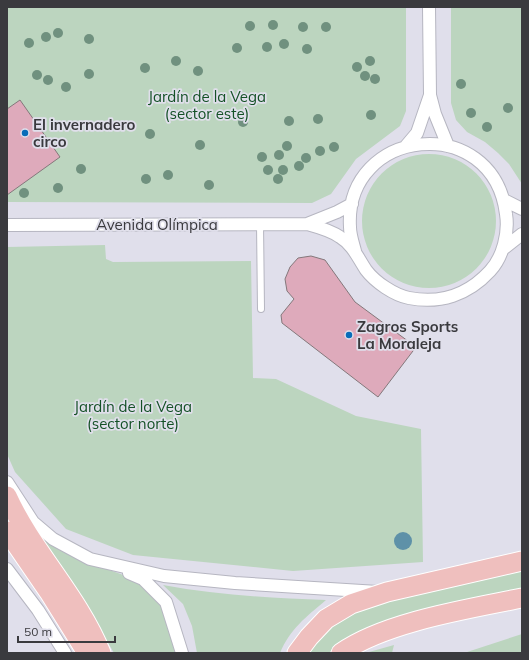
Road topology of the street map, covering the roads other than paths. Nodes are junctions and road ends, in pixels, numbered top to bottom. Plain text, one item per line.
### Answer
1 (429, 7) edge
2 (430, 95) junction
3 (406, 146) junction
4 (448, 146) junction
5 (504, 200) junction
6 (352, 204) junction
7 (522, 210) edge
8 (260, 224) junction
9 (307, 224) junction
10 (7, 225) edge
11 (522, 234) edge
12 (503, 249) junction
13 (355, 251) junction
14 (260, 309) dead end
15 (7, 482) edge
16 (7, 496) edge
17 (7, 531) edge
18 (522, 561) edge
19 (104, 562) junction
20 (7, 569) edge
21 (388, 592) junction
22 (522, 598) edge
23 (65, 653) edge
24 (87, 653) edge
25 (101, 653) edge
26 (182, 653) edge
27 (297, 653) edge
28 (341, 653) edge

1 - 2 street
2 - 3 street
2 - 4 street
3 - 4 street
3 - 6 street
4 - 5 street
5 - 7 street
5 - 12 street
6 - 9 street, Avenida Olímpica
6 - 13 street
8 - 9 street, Avenida Olímpica
8 - 10 street, Avenida Olímpica
8 - 14 lane
9 - 13 street, Avenida Olímpica
11 - 12 street
12 - 13 street
15 - 19 street
16 - 25 main road
17 - 24 main road
18 - 21 main road
19 - 21 street
19 - 26 street
20 - 23 street
21 - 27 main road
22 - 28 main road

